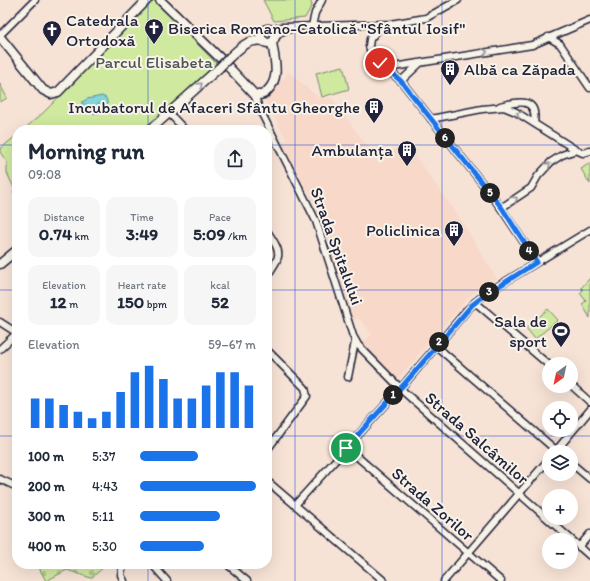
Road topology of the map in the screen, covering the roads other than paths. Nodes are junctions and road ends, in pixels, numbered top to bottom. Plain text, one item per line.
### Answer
1 (35, 0) edge
2 (147, 0) edge
3 (160, 0) edge
4 (322, 0) edge
5 (458, 0) edge
6 (590, 20) edge
7 (382, 25) junction
8 (312, 26) junction
9 (297, 27) junction
10 (269, 30) junction
11 (560, 32) junction
12 (0, 36) edge
13 (548, 37) junction
14 (269, 41) junction
15 (560, 44) junction
16 (419, 64) junction
17 (387, 68) junction
18 (401, 81) junction
19 (590, 88) edge
20 (254, 94) junction
21 (496, 107) junction
22 (169, 113) junction
23 (431, 119) junction
24 (534, 123) junction
25 (156, 125) edge
26 (180, 125) edge
27 (268, 125) edge
28 (272, 132) edge
29 (576, 150) junction
30 (590, 151) edge
31 (502, 208) junction
32 (590, 230) edge
33 (272, 239) edge
34 (12, 254) edge
35 (537, 262) junction
36 (0, 264) edge
37 (272, 268) edge
38 (476, 302) junction
39 (0, 322) edge
40 (12, 330) edge
41 (12, 338) edge
42 (355, 342) junction
43 (436, 346) junction
44 (0, 349) edge
45 (272, 355) edge
46 (542, 359) edge
47 (348, 377) dead end
48 (400, 388) junction
49 (578, 391) edge
50 (590, 402) edge
51 (590, 410) edge
52 (272, 443) edge
53 (549, 445) edge
54 (561, 445) edge
55 (346, 448) junction
56 (542, 467) edge
57 (578, 469) edge
58 (0, 479) edge
59 (590, 480) edge
60 (12, 485) edge
61 (272, 485) edge
62 (520, 494) junction
63 (295, 505) junction
64 (590, 534) edge
65 (579, 547) junction
66 (467, 552) junction
67 (590, 556) edge
68 (122, 569) edge
69 (157, 569) edge
70 (233, 569) edge
71 (124, 581) edge
72 (167, 581) edge
73 (247, 581) edge
74 (384, 581) edge
75 (444, 581) edge
76 (501, 581) edge

1 - 12 street
2 - 12 main road
3 - 20 main road, Strada Spitalului
4 - 8 street
5 - 7 street
6 - 11 street
7 - 8 street
7 - 17 street
8 - 9 street
9 - 10 street
9 - 14 street
10 - 14 main road
10 - 14 main road
11 - 13 street
11 - 15 street
13 - 15 street
16 -> 13 street
14 - 20 main road
22 -> 14 main road, bridge
15 - 19 street
16 - 17 street
16 - 18 street
17 - 18 street
18 - 23 street
20 - 27 street, Strada Spitalului
21 - 23 street
24 -> 21 street
21 - 24 street
22 - 25 main road
22 - 26 street
23 - 31 street
24 - 29 street
28 - 42 street, Strada Spitalului
29 - 30 street
31 -> 29 street
31 - 35 street
32 - 35 street
33 - 37 street
34 - 36 main road
35 - 38 street
38 - 43 street
38 - 46 street
39 - 40 street
41 - 44 street
42 - 47 street
42 - 48 street, Strada Spitalului
43 - 48 street
43 - 53 street
45 - 52 street
48 - 55 street
48 - 62 street, Strada Salcâmilor
49 - 50 street
51 - 54 street
55 - 63 street
55 - 66 street, Strada Zorilor
56 - 62 street
57 - 59 street
58 - 60 street
61 - 63 street
62 - 65 street, Strada Salcâmilor
62 - 66 street
63 - 74 street
64 - 65 street
65 - 67 street, Strada Salcâmilor
66 - 75 street
66 - 76 street, Strada Zorilor
68 - 71 street
69 - 72 street
70 - 73 street

